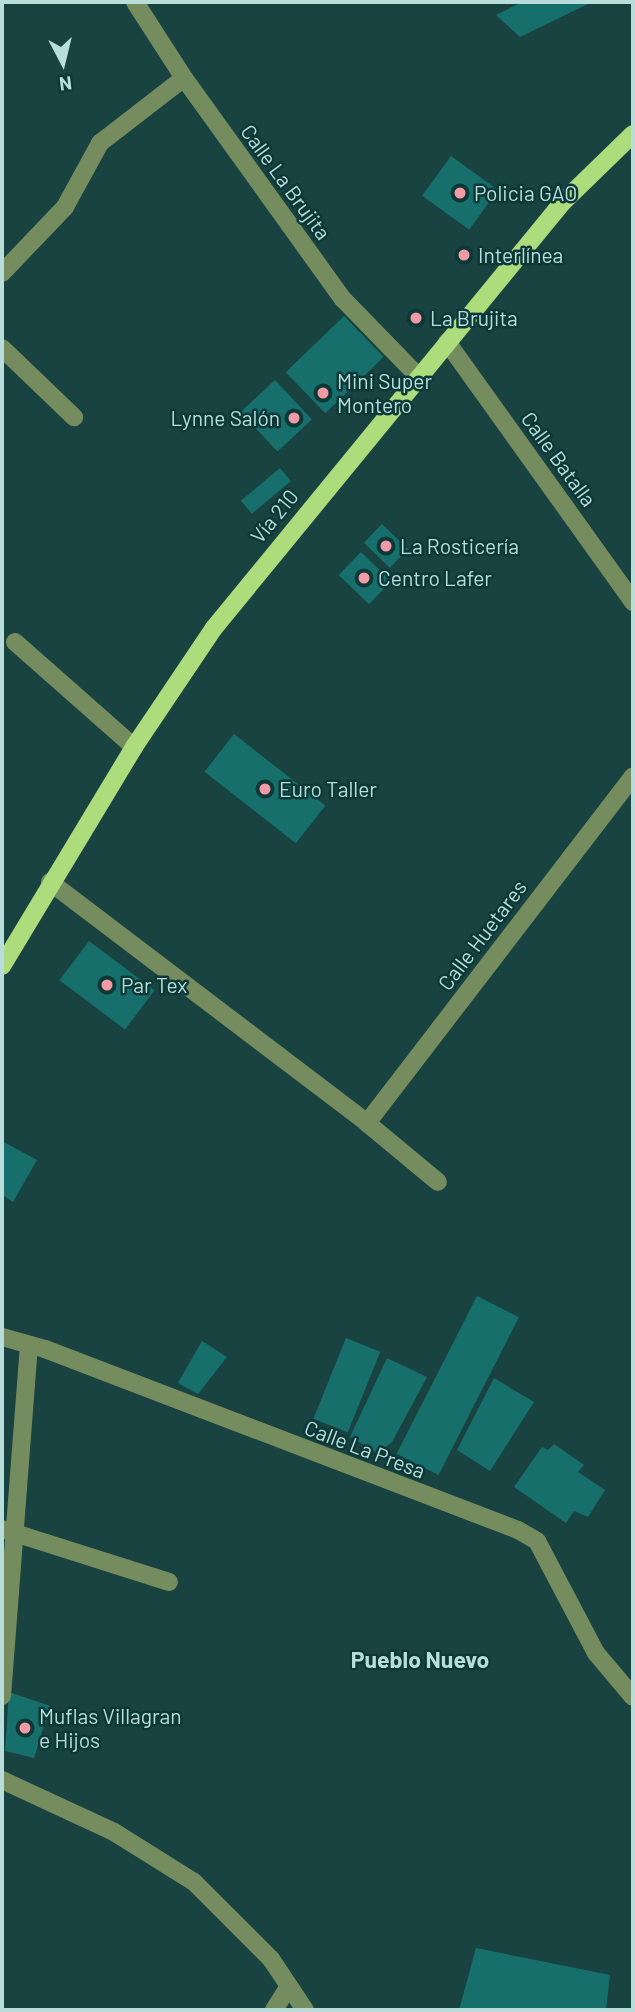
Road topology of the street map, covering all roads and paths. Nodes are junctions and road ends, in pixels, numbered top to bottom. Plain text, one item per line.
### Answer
1 (135, 2) edge
2 (184, 78) junction
3 (633, 134) edge
4 (2, 273) edge
5 (447, 342) junction
6 (2, 348) edge
7 (417, 375) junction
8 (74, 417) dead end
9 (633, 602) edge
10 (15, 642) dead end
11 (134, 747) junction
12 (633, 776) edge
13 (50, 883) junction
14 (2, 966) edge
15 (367, 1123) junction
16 (438, 1182) dead end
17 (2, 1337) edge
18 (29, 1345) junction
19 (7, 1531) edge
20 (169, 1582) dead end
21 (2, 1696) edge
22 (633, 1697) edge
23 (2, 1780) edge
24 (289, 1986) junction
25 (274, 2010) edge
26 (305, 2010) edge

1 - 2 street, Calle La Brujita
2 - 4 street
2 - 7 street, Calle La Brujita
3 - 5 main road, Vía 210
5 - 7 main road, Vía 210
5 - 9 street, Calle Batalla
6 - 8 street
7 - 11 main road, Vía 210
10 - 11 street
11 - 13 main road, Vía 210
12 - 15 street, Calle Huetares
13 - 14 main road, Vía 210
13 - 15 street
15 - 16 street
17 - 18 street, Calle La Presa
18 - 19 street
18 - 22 street, Calle La Presa
19 - 20 street
19 - 21 street
23 - 24 street
24 - 25 street
24 - 26 street

